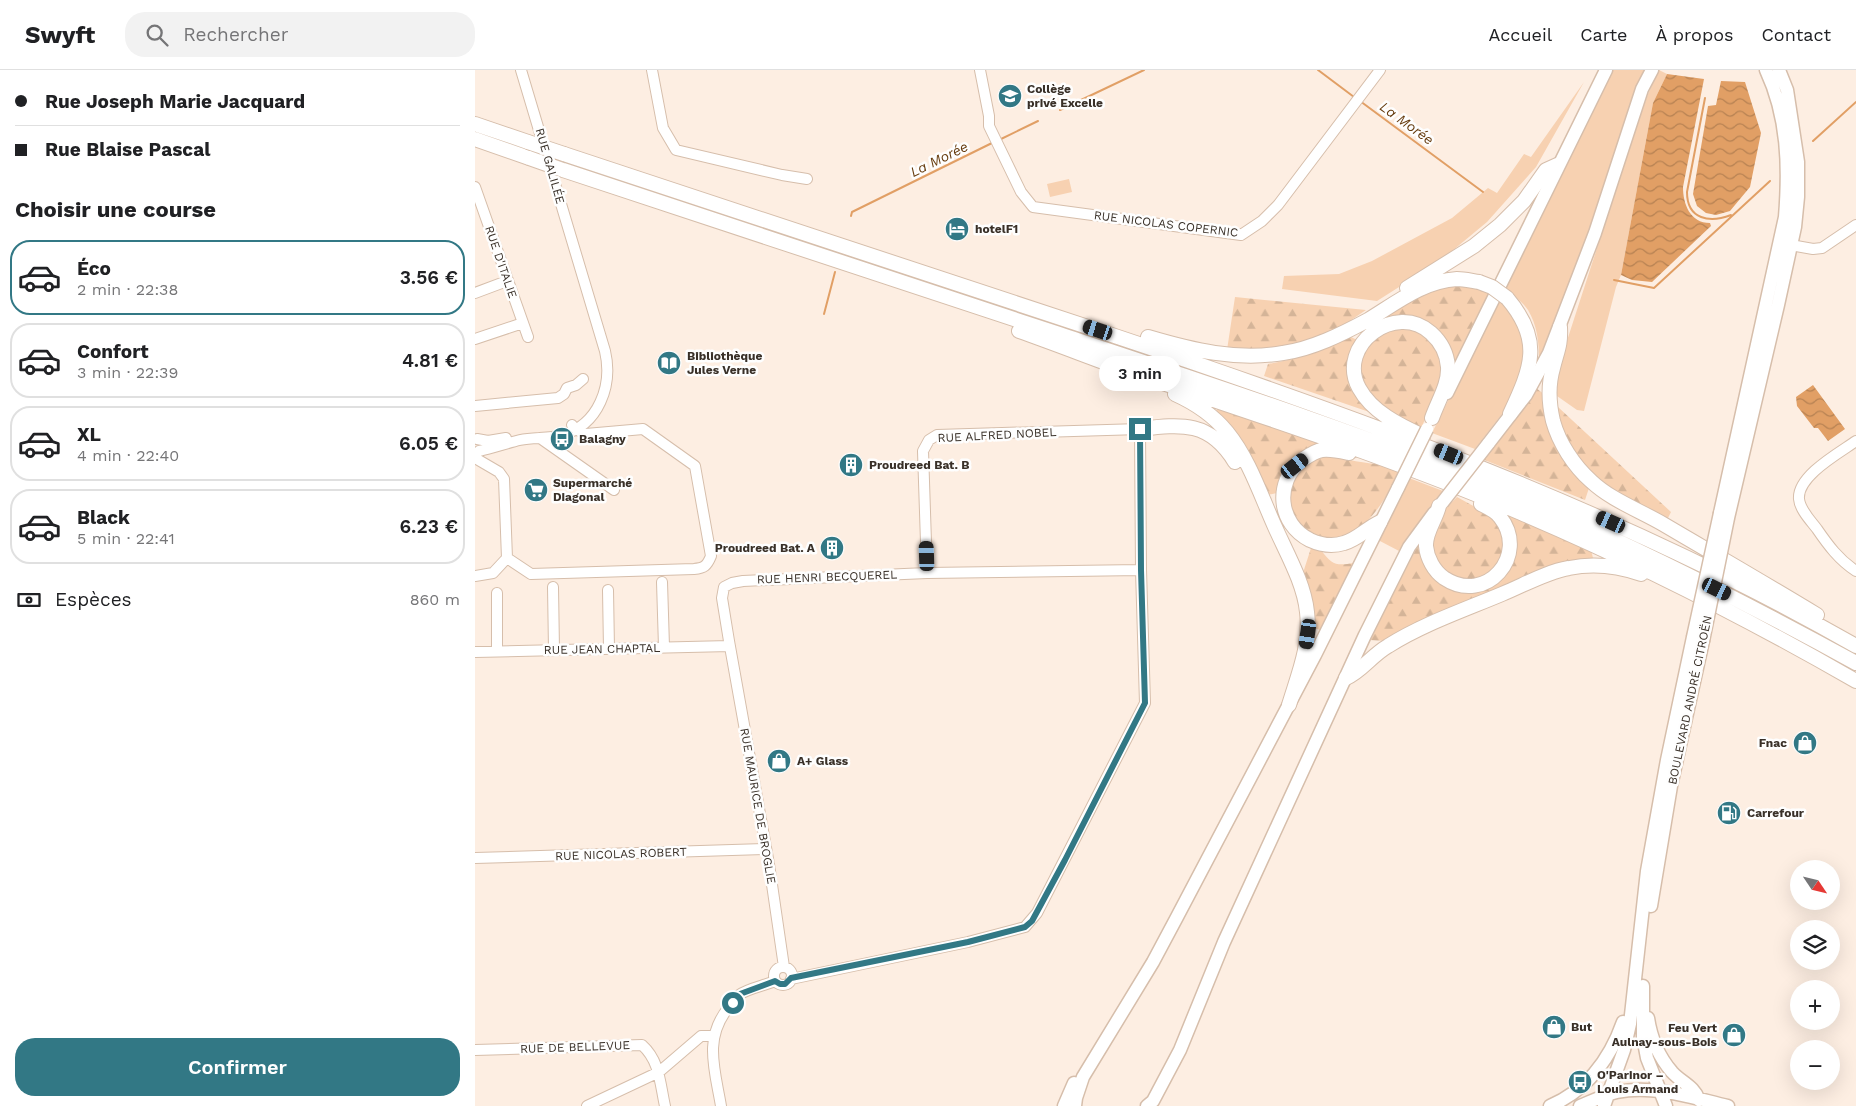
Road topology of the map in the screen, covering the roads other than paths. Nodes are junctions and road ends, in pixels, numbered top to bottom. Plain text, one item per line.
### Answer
1 (521, 70) edge
2 (652, 70) edge
3 (980, 70) edge
4 (1380, 70) edge
5 (1606, 70) edge
6 (1652, 70) edge
7 (1766, 70) edge
8 (1779, 70) edge
9 (475, 124) edge
10 (475, 139) edge
11 (1557, 165) junction
12 (807, 179) dead end
13 (475, 187) edge
14 (1856, 225) edge
15 (1786, 244) junction
16 (507, 281) junction
17 (475, 293) edge
18 (959, 301) junction
19 (1026, 306) junction
20 (1369, 319) junction
21 (523, 323) junction
22 (1560, 327) junction
23 (528, 338) dead end
24 (475, 339) edge
25 (1137, 374) junction
26 (583, 379) dead end
27 (475, 406) edge
28 (1510, 414) junction
29 (1429, 424) junction
30 (573, 426) junction
31 (1140, 429) junction
32 (475, 438) edge
33 (540, 438) junction
34 (1856, 441) edge
35 (1432, 448) junction
36 (1366, 453) junction
37 (477, 454) edge
38 (1250, 472) junction
39 (614, 490) dead end
40 (1471, 492) junction
41 (1440, 504) junction
42 (1724, 516) junction
43 (1380, 522) junction
44 (507, 558) junction
45 (1141, 570) junction
46 (1856, 571) edge
47 (927, 573) junction
48 (1656, 574) junction
49 (475, 576) edge
50 (663, 582) dead end
51 (553, 587) dead end
52 (608, 590) dead end
53 (497, 593) dead end
54 (1850, 643) edge
55 (730, 646) junction
56 (664, 647) junction
57 (609, 649) junction
58 (554, 650) junction
59 (497, 651) junction
60 (475, 652) edge
61 (1856, 663) edge
62 (1346, 678) junction
63 (1856, 681) edge
64 (1289, 705) junction
65 (766, 849) junction
66 (475, 858) edge
67 (784, 967) junction
68 (791, 978) junction
69 (775, 981) junction
70 (1637, 998) junction
71 (1119, 1017) junction
72 (713, 1036) junction
73 (475, 1050) edge
74 (659, 1072) junction
75 (1661, 1092) junction
76 (1699, 1100) junction
77 (1606, 1102) edge
78 (1151, 1104) edge
79 (589, 1106) edge
80 (665, 1106) edge
81 (721, 1106) edge
82 (1064, 1106) edge
83 (1075, 1106) edge
84 (1550, 1106) edge
85 (1581, 1106) edge
86 (1666, 1106) edge
87 (1728, 1106) edge

1 - 30 street, RUE GALILÉE
2 - 12 street
3 - 4 street, RUE NICOLAS COPERNIC
5 - 11 main road
6 - 22 main road
7 - 15 main road
8 - 15 main road
9 - 19 highway, bridge
10 - 18 highway, bridge
11 - 20 highway
11 - 29 main road
13 - 16 street, RUE D'ITALIE
14 - 15 street
15 - 42 main road, BOULEVARD ANDRÉ CITROËN
15 - 42 main road, BOULEVARD ANDRÉ CITROËN
16 - 17 street
16 - 21 street, RUE D'ITALIE
18 - 25 highway
18 - 61 highway
19 - 20 highway
19 - 35 highway
20 - 28 highway, bridge
21 - 23 street, RUE D'ITALIE
21 - 24 street
22 - 28 main road
22 - 54 highway
25 - 36 highway
25 - 38 highway
26 - 27 street
28 - 41 main road, bridge
29 - 35 highway
29 - 43 main road, bridge
30 - 32 street
30 - 33 street
30 - 44 street
31 - 38 highway
31 - 45 street
31 - 47 street, RUE ALFRED NOBEL
32 - 37 street
33 - 37 street
33 - 39 street
34 - 46 street
35 - 54 highway
36 - 40 highway
36 - 43 highway
37 - 44 street
38 - 64 highway
40 - 41 highway
40 - 48 highway
41 - 62 main road
42 - 70 main road, BOULEVARD ANDRÉ CITROËN, bridge
43 - 64 main road
44 - 49 street
45 - 47 street, RUE HENRI BECQUEREL
45 - 68 street
47 - 55 street, RUE HENRI BECQUEREL
48 - 62 highway
48 - 63 highway
50 - 56 street
51 - 58 street
52 - 57 street
53 - 59 street
55 - 56 street, RUE JEAN CHAPTAL
55 - 65 street, RUE MAURICE DE BROGLIE
56 - 57 street, RUE JEAN CHAPTAL
57 - 58 street, RUE JEAN CHAPTAL
58 - 59 street, RUE JEAN CHAPTAL
59 - 60 street, RUE JEAN CHAPTAL
62 - 78 main road
64 - 71 main road
65 - 66 street, RUE NICOLAS ROBERT
65 - 67 street, RUE MAURICE DE BROGLIE
67 - 68 street
67 - 69 street
68 - 69 street
69 - 72 street
70 - 75 main road, BOULEVARD ANDRÉ CITROËN
70 - 76 main road
70 - 77 main road, BOULEVARD ANDRÉ CITROËN
70 - 84 main road
71 - 82 main road
71 - 83 main road
72 - 74 street
72 - 81 street
73 - 74 street, RUE DE BELLEVUE
74 - 79 street
74 - 80 street
75 - 76 main road
75 - 77 main road
75 - 86 main road, BOULEVARD ANDRÉ CITROËN
76 - 87 main road
77 - 85 main road

